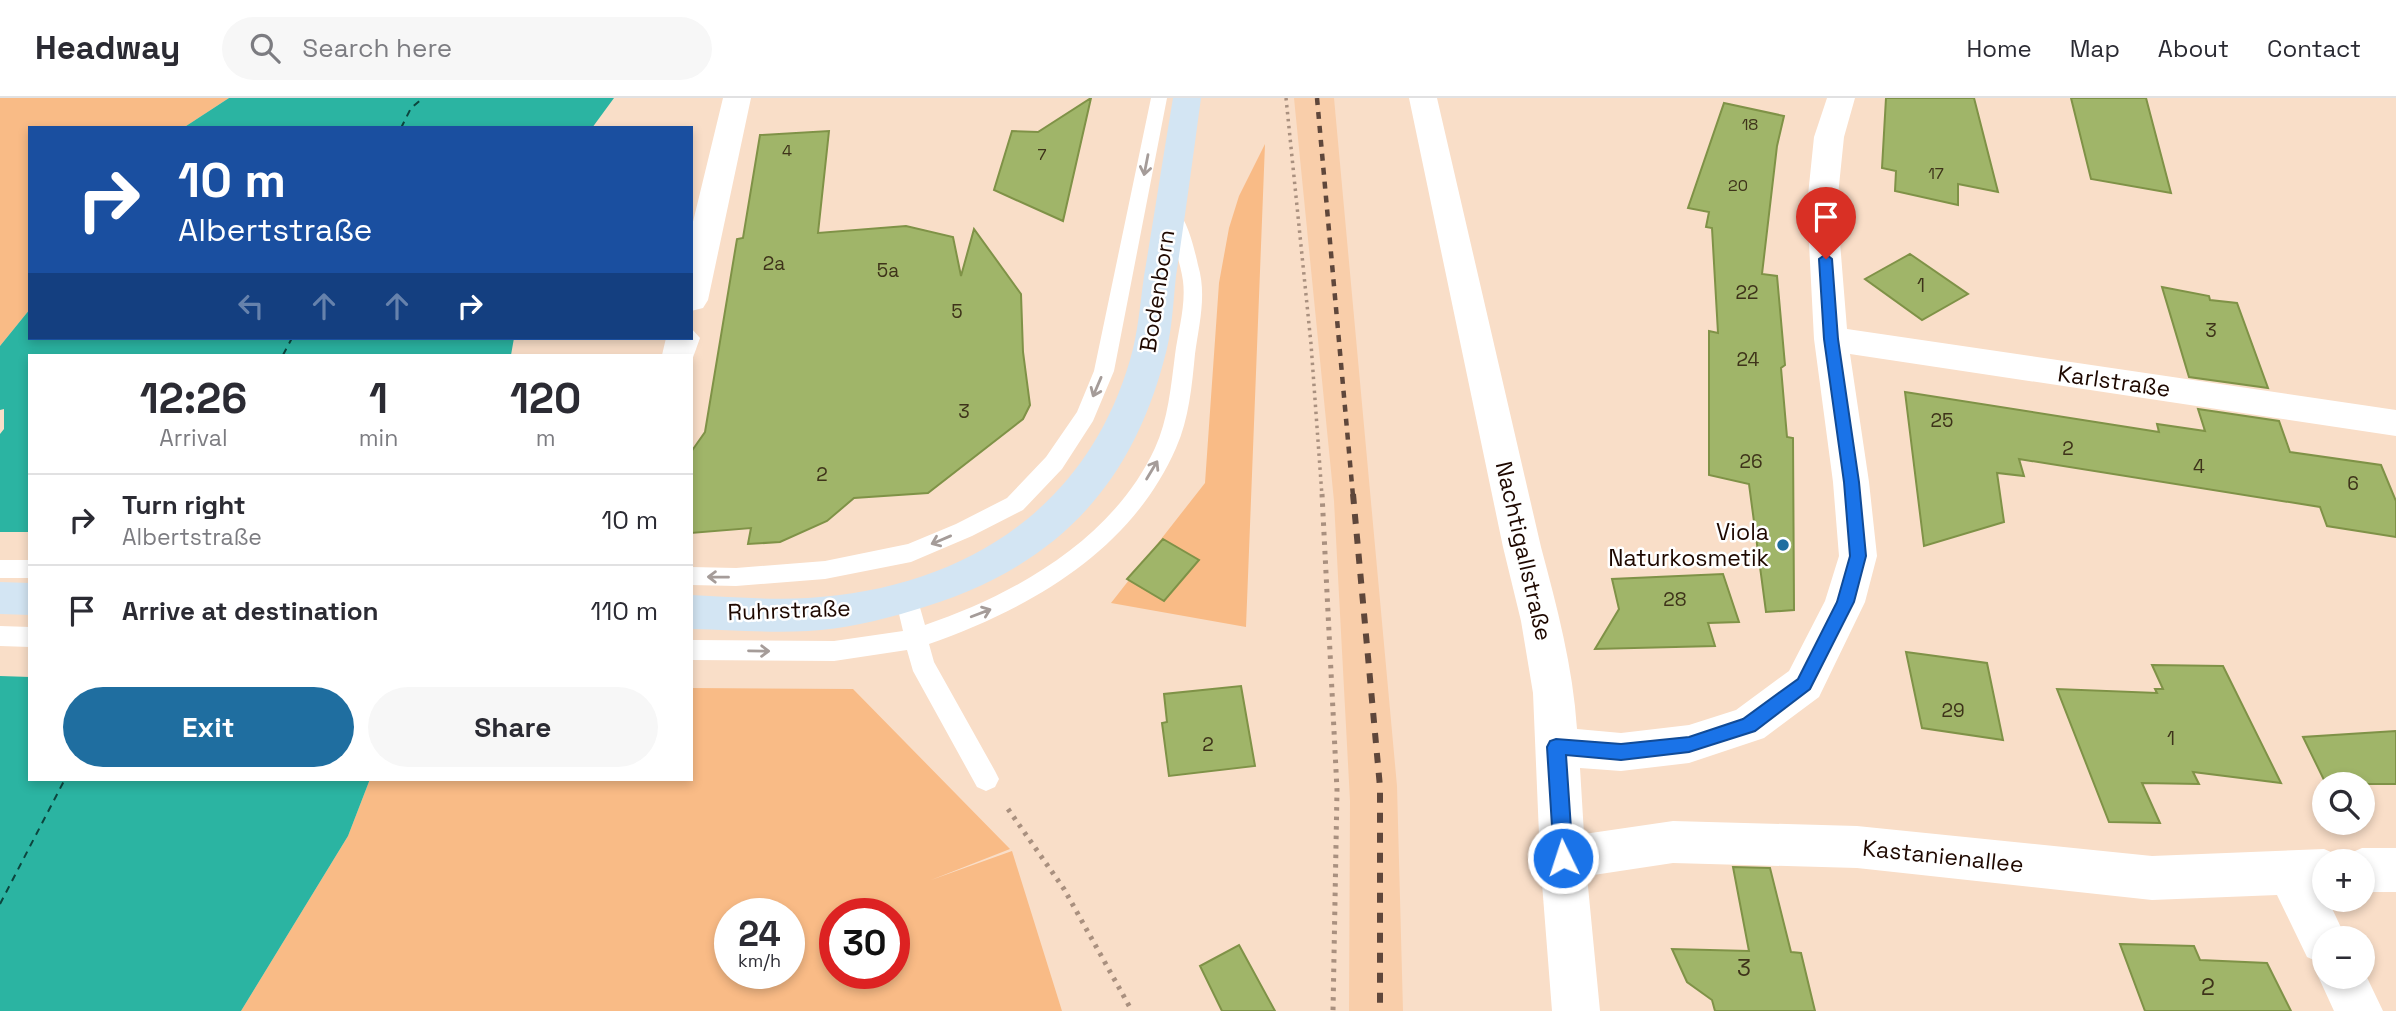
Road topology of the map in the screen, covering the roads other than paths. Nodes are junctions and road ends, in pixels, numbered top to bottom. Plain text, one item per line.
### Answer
1 (737, 98) edge
2 (1159, 98) edge
3 (1187, 98) edge
4 (1423, 98) edge
5 (1841, 98) edge
6 (1170, 206) junction
7 (693, 291) edge
8 (1831, 339) junction
9 (2396, 423) edge
10 (1097, 475) joint
11 (0, 569) edge
12 (28, 569) edge
13 (693, 576) edge
14 (907, 597) junction
15 (0, 598) edge
16 (28, 599) edge
17 (693, 612) edge
18 (0, 636) edge
19 (28, 637) edge
20 (917, 638) junction
21 (693, 650) edge
22 (1556, 747) junction
23 (986, 779) road end
24 (1563, 858) junction
25 (2375, 870) edge
26 (2396, 870) edge
27 (2307, 872) edge
28 (2320, 926) edge
29 (2348, 989) edge
30 (1576, 1011) edge
31 (2359, 1011) edge

1 - 7 street
2 -> 13 lane
3 - 6 main road, Bodenborn
4 - 22 street, Nachtigallstraße
5 - 8 street
6 - 10 main road, Bodenborn
20 -> 6 lane
8 - 9 street, Karlstraße
8 - 22 street
10 - 14 main road, Ruhrstraße
11 - 12 lane
14 - 17 main road, Ruhrstraße
14 - 20 lane
15 - 16 main road
18 - 19 lane
21 -> 20 lane
20 - 23 lane
22 - 24 street, Nachtigallstraße
24 - 27 street, Kastanienallee
24 - 30 street, Nachtigallstraße
25 - 26 street
27 - 28 street
29 - 31 street

